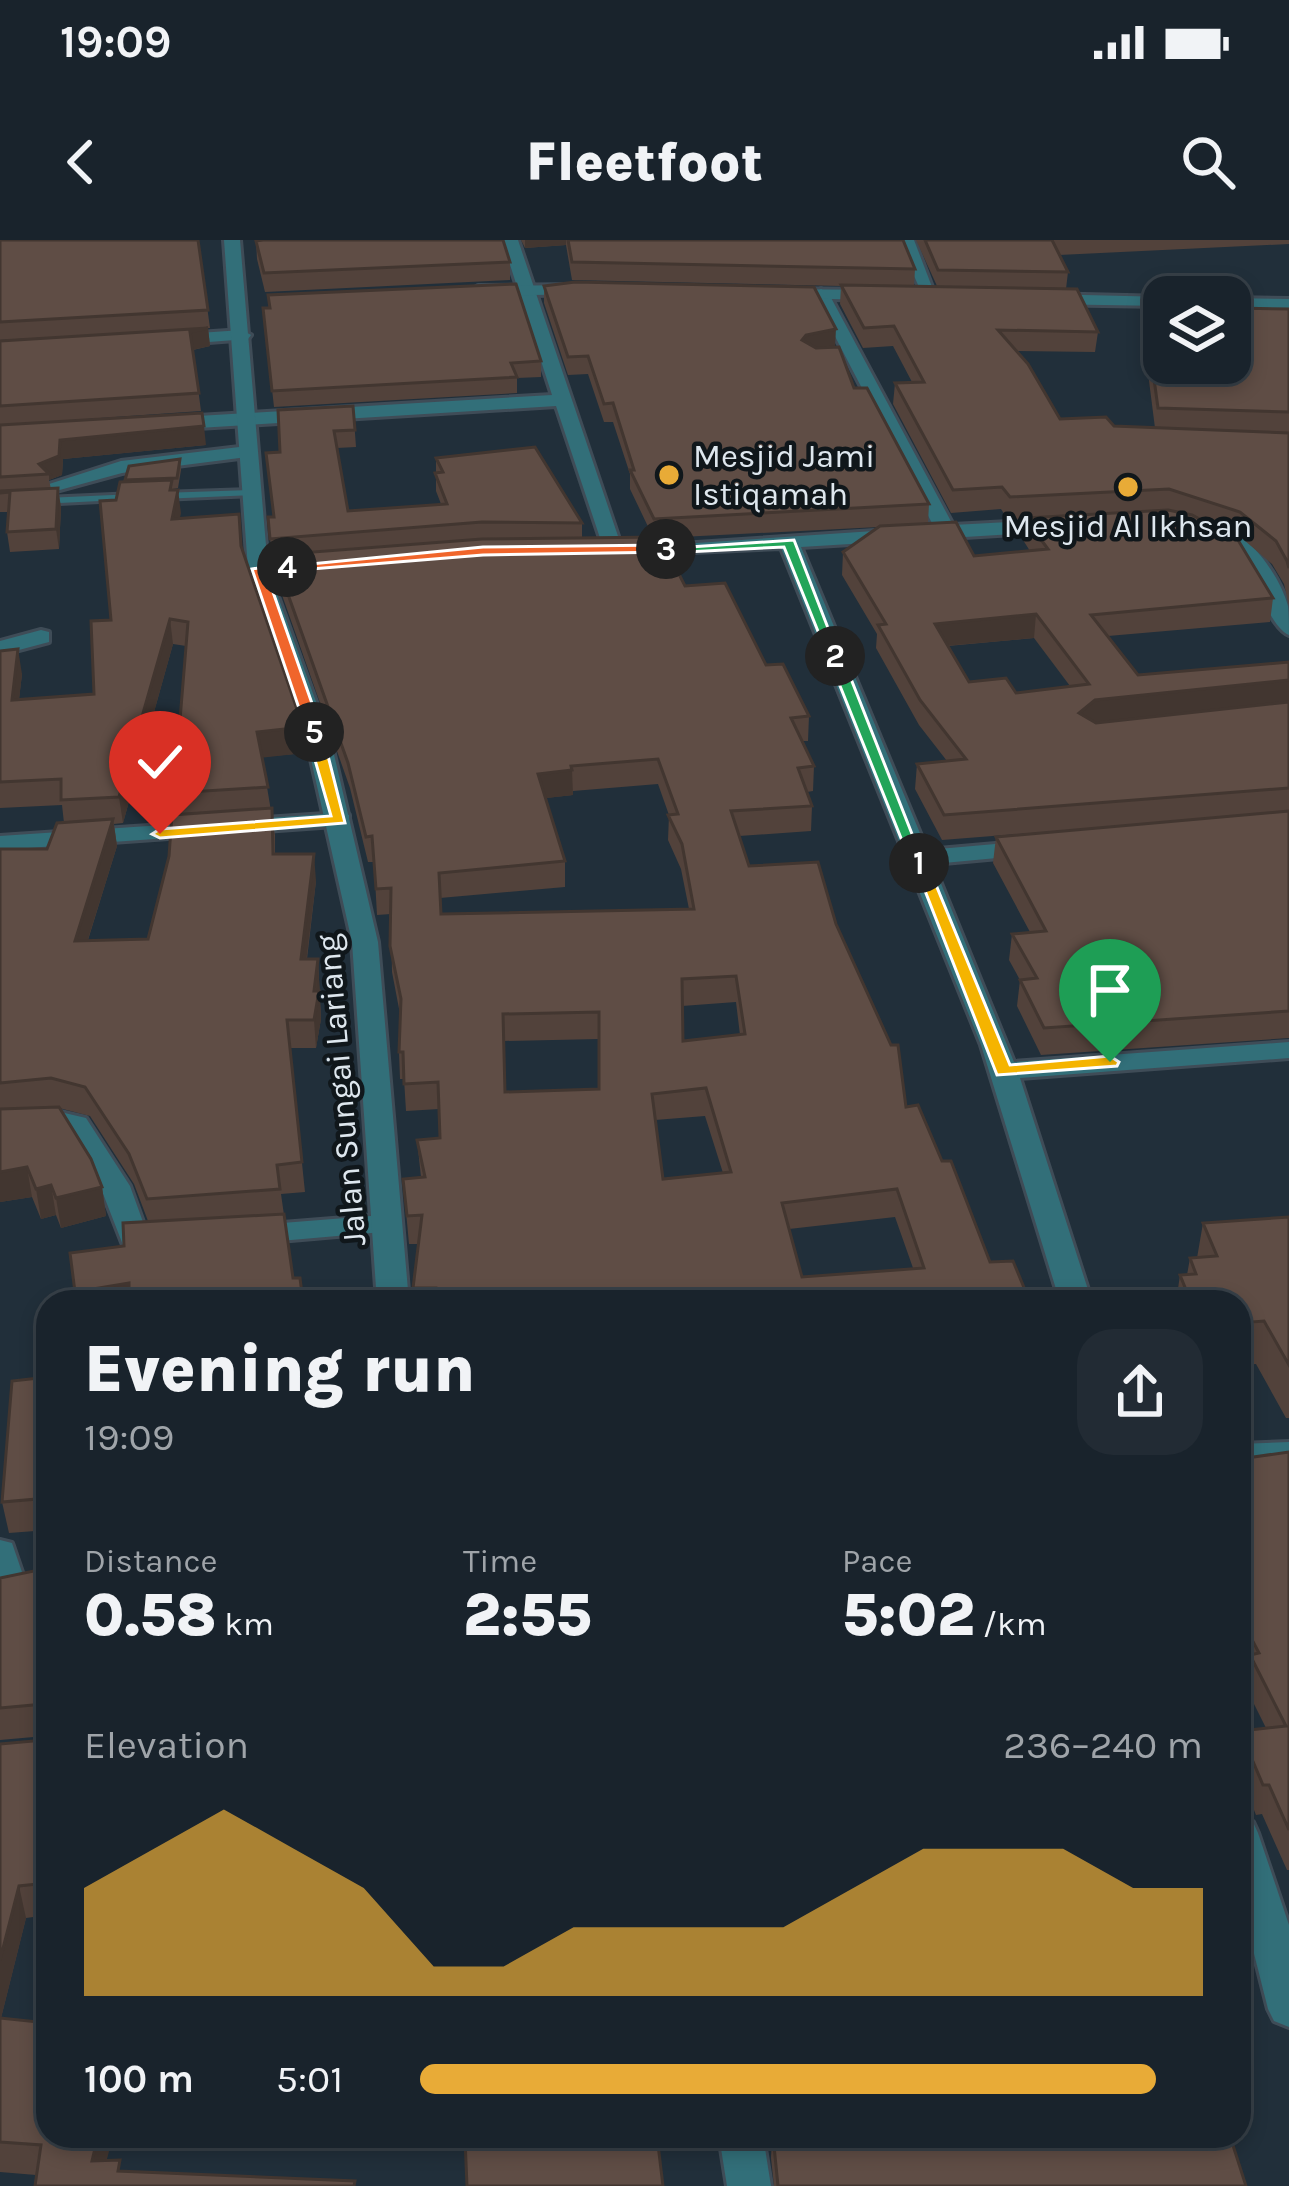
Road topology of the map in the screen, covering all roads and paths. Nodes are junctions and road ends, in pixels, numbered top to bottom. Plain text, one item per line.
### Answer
1 (232, 240) edge
2 (510, 240) edge
3 (907, 240) edge
4 (524, 289) junction
5 (592, 290) edge
6 (452, 292) edge
7 (752, 292) edge
8 (821, 294) junction
9 (931, 296) junction
10 (954, 297) edge
11 (1024, 298) edge
12 (1143, 301) edge
13 (1251, 303) edge
14 (1289, 304) edge
15 (242, 335) junction
16 (154, 341) edge
17 (560, 400) junction
18 (247, 420) junction
19 (138, 426) edge
20 (248, 452) junction
21 (56, 485) edge
22 (250, 493) junction
23 (0, 503) edge
24 (1088, 524) edge
25 (1186, 524) edge
26 (947, 533) junction
27 (789, 543) junction
28 (1289, 629) edge
29 (41, 637) dead end
30 (0, 648) edge
31 (340, 820) junction
32 (0, 843) edge
33 (1057, 845) edge
34 (917, 858) junction
35 (1289, 1050) edge
36 (1004, 1071) junction
37 (0, 1126) edge
38 (383, 1224) junction
39 (391, 1290) edge
40 (1072, 1290) edge
41 (1289, 1453) edge
42 (1251, 1455) edge
43 (0, 1552) edge
44 (36, 1587) edge
45 (1251, 1870) edge
46 (1289, 2009) edge
47 (743, 2148) edge
48 (748, 2186) edge

1 - 15 street, Jalan Sungai Lariang
2 - 4 street
3 - 9 street
4 - 5 street
4 - 6 street
4 - 17 street
7 - 8 street
8 - 9 street
8 - 26 street
9 - 10 street
11 - 12 street
13 - 14 street
15 - 16 street
15 - 18 street, Jalan Sungai Lariang
17 - 18 street
17 - 27 street
18 - 19 street
18 - 20 street, Jalan Sungai Lariang
20 - 21 street
20 - 22 street, Jalan Sungai Lariang
22 - 23 lane
22 - 31 street, Jalan Sungai Lariang
24 - 26 street
25 - 28 street
26 - 27 street
27 - 34 street
29 - 30 street
31 - 32 street
31 - 38 street, Jalan Sungai Lariang
33 - 34 street
34 - 36 street
35 - 36 street
36 - 40 street
37 - 38 street
38 - 39 street, Jalan Sungai Lariang
41 - 42 street
43 - 44 street
45 - 46 street
47 - 48 street

